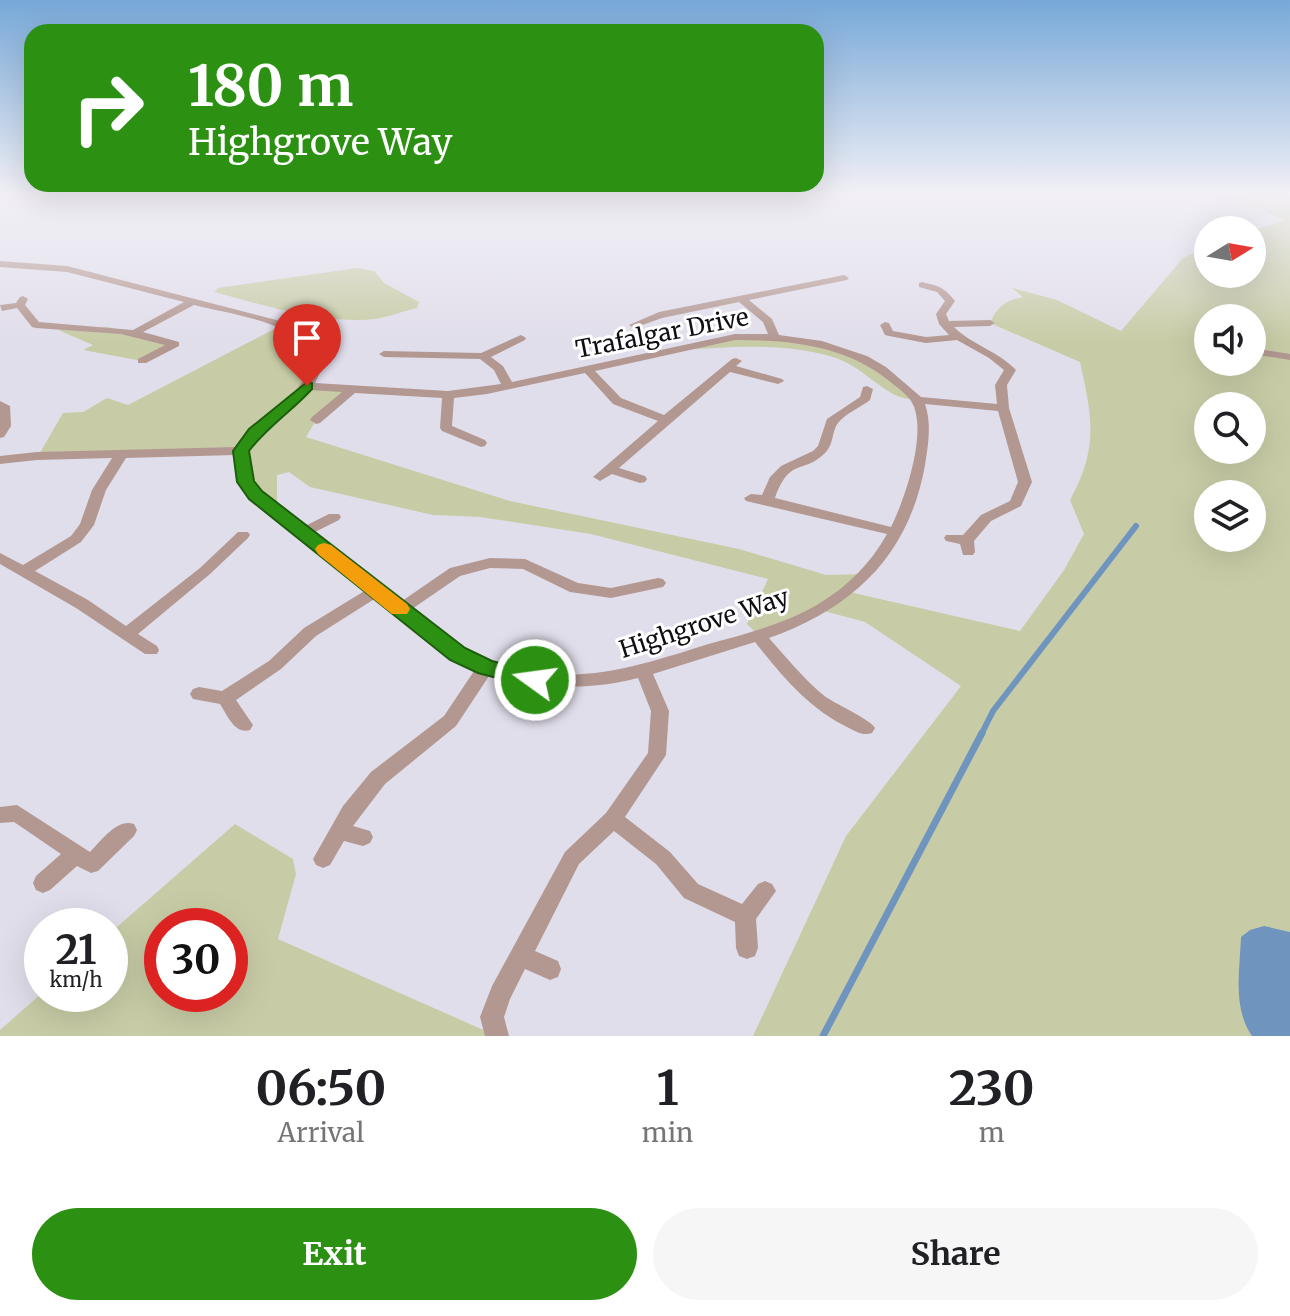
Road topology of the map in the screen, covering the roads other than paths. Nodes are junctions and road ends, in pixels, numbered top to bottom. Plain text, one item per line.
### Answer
1 (0, 264) edge
2 (837, 282) dead end
3 (922, 285) dead end
4 (741, 299) junction
5 (193, 301) junction
6 (2, 308) edge
7 (633, 320) dead end
8 (990, 323) dead end
9 (944, 324) junction
10 (886, 332) dead end
11 (134, 333) junction
12 (774, 336) junction
13 (189, 337) dead end
14 (958, 337) junction
15 (521, 338) dead end
16 (175, 344) junction
17 (1266, 353) edge
18 (384, 354) dead end
19 (483, 356) junction
20 (1290, 357) edge
21 (142, 361) dead end
22 (587, 369) junction
23 (778, 381) dead end
24 (307, 386) junction
25 (508, 386) junction
26 (351, 390) junction
27 (448, 395) junction
28 (917, 400) junction
29 (881, 401) dead end
30 (0, 405) edge
31 (1003, 408) junction
32 (316, 420) dead end
33 (666, 420) junction
34 (0, 434) edge
35 (481, 443) dead end
36 (241, 451) junction
37 (122, 453) junction
38 (0, 460) edge
39 (640, 479) dead end
40 (751, 498) dead end
41 (767, 500) junction
42 (334, 517) dead end
43 (304, 532) junction
44 (895, 532) junction
45 (243, 535) dead end
46 (951, 538) dead end
47 (0, 558) edge
48 (24, 571) junction
49 (658, 583) dead end
50 (376, 591) junction
51 (400, 610) junction
52 (127, 634) junction
53 (758, 635) junction
54 (151, 650) dead end
55 (486, 667) junction
56 (643, 671) junction
57 (199, 694) dead end
58 (225, 698) junction
59 (244, 725) dead end
60 (866, 728) dead end
61 (0, 815) edge
62 (613, 819) junction
63 (127, 830) dead end
64 (339, 831) junction
65 (363, 837) dead end
66 (76, 854) junction
67 (323, 859) dead end
68 (43, 883) dead end
69 (765, 891) dead end
70 (745, 916) junction
71 (747, 948) dead end
72 (519, 955) junction
73 (550, 969) dead end
74 (497, 1036) edge

1 - 5 street
2 - 4 street
3 - 9 street
4 - 7 street
4 - 12 street
5 - 11 street
5 - 24 street
6 - 11 street
8 - 9 street
9 - 14 street
10 - 14 street
11 - 16 street
12 - 22 street, Trafalgar Drive
12 - 28 street, Trafalgar Drive
13 - 16 street
14 - 31 street
15 - 19 street
16 - 21 street
17 - 20 street
18 - 19 street
19 - 25 street
22 - 25 street, Trafalgar Drive
22 - 33 street
23 - 33 street
24 - 26 street, Trafalgar Drive
24 - 36 street
25 - 27 street, Trafalgar Drive
26 - 27 street, Trafalgar Drive
26 - 32 street
27 - 35 street
28 - 31 street
28 - 44 street
29 - 41 street
30 - 34 street
31 - 46 street
33 - 39 street
36 - 37 street
36 - 43 street, Highgrove Way
37 - 38 street
37 - 48 street
40 - 41 street
41 - 44 street
42 - 43 street
43 - 50 street, Highgrove Way
44 - 53 street, Highgrove Way
45 - 52 street
47 - 48 street
48 - 52 street
49 - 51 street
50 - 51 street, Highgrove Way
50 - 58 street
51 - 55 street, Highgrove Way
52 - 54 street
53 - 56 street, Highgrove Way
53 - 60 street
55 - 56 street, Highgrove Way
55 - 64 street
56 - 62 street
57 - 58 street
58 - 59 street
61 - 66 street
62 - 70 street
62 - 72 street
63 - 66 street
64 - 65 street
64 - 67 street
66 - 68 street
69 - 70 street
70 - 71 street
72 - 73 street
72 - 74 street

